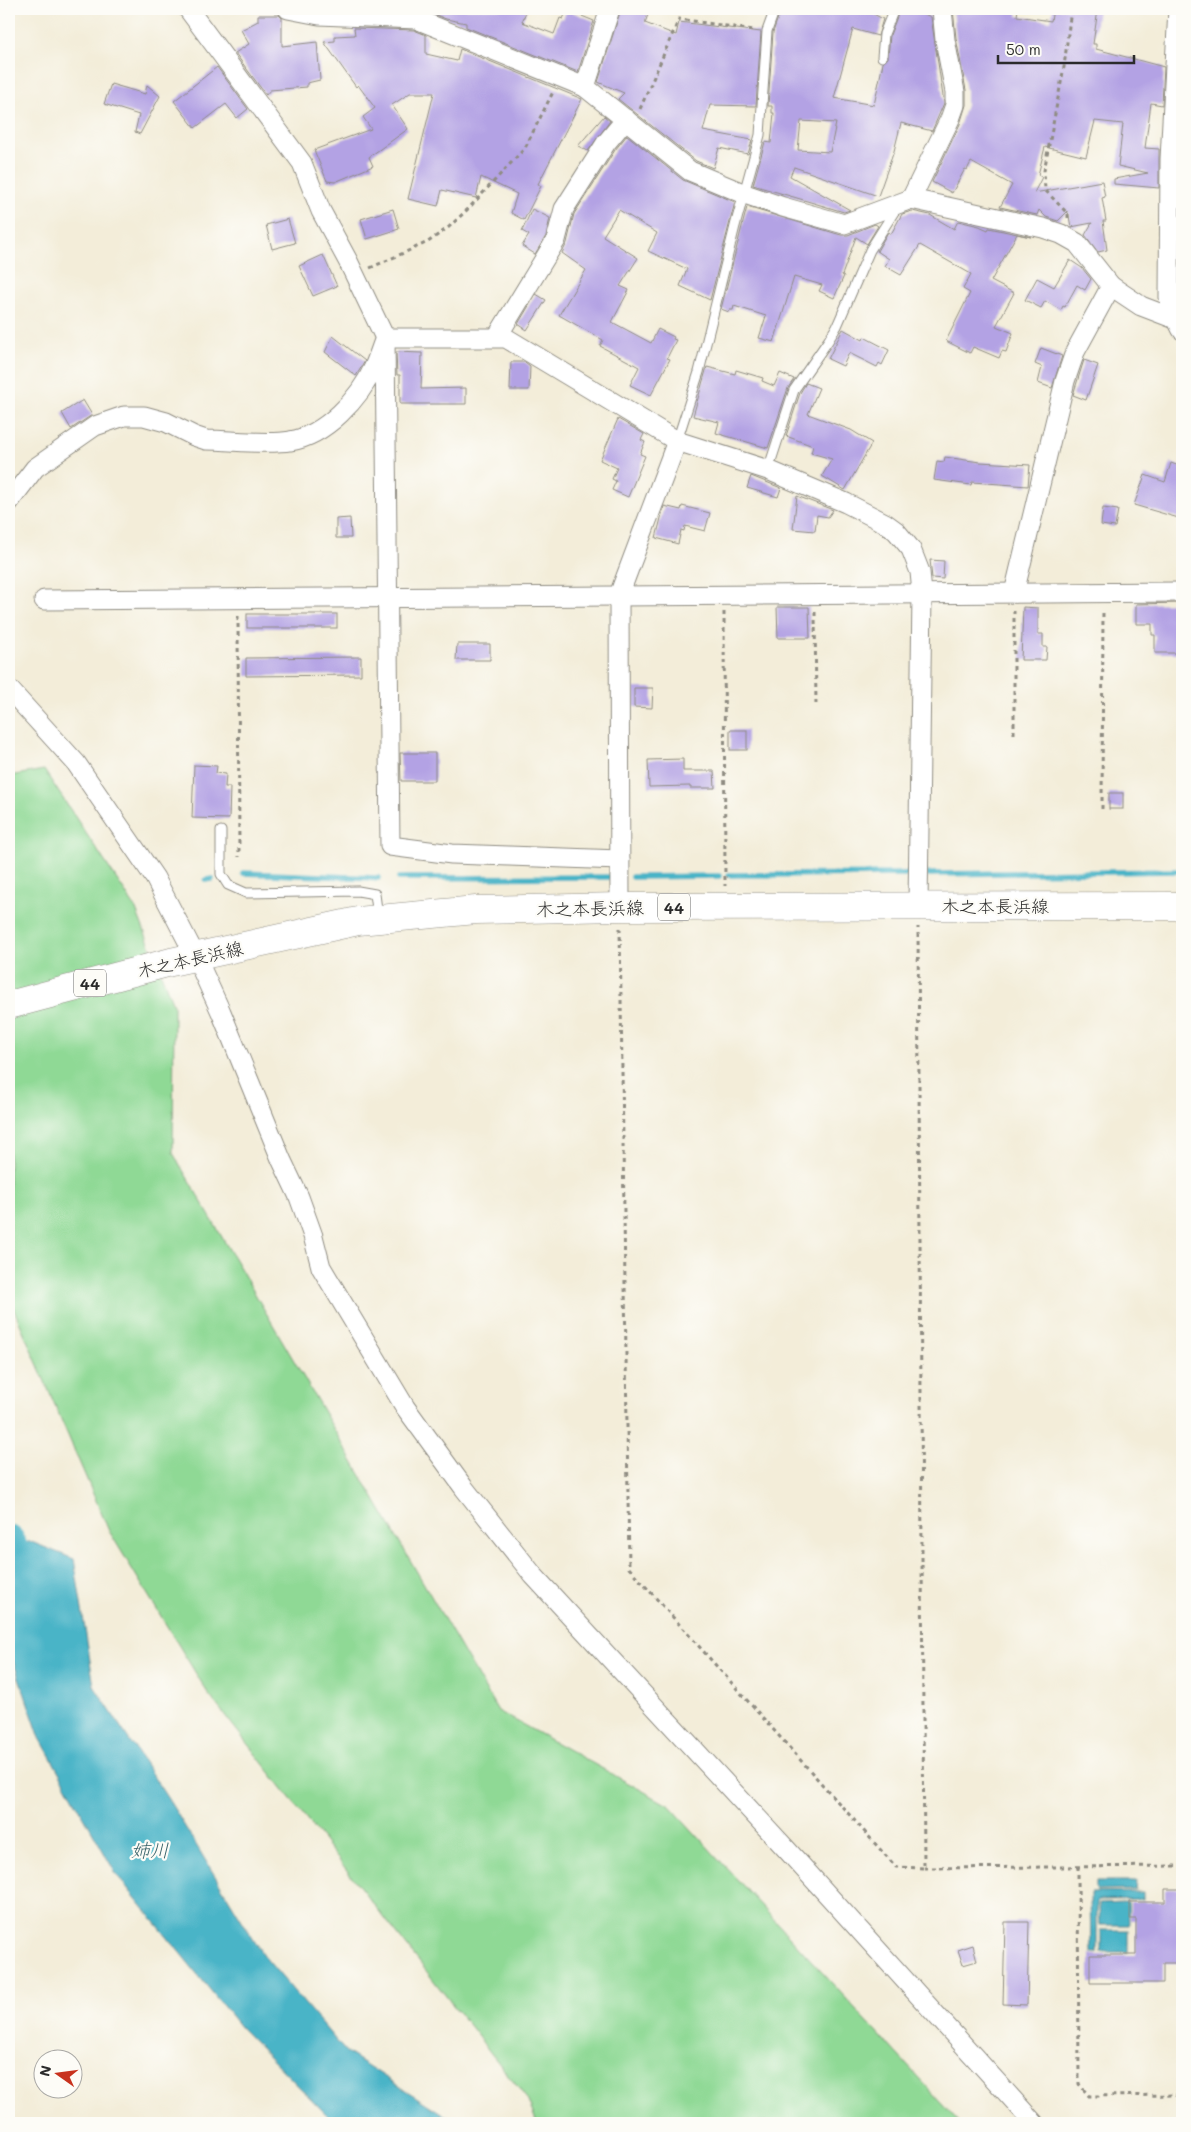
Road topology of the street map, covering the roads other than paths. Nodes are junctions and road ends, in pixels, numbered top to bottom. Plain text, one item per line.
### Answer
1 (188, 9) edge
2 (288, 9) edge
3 (610, 9) edge
4 (775, 9) edge
5 (894, 9) edge
6 (942, 9) edge
7 (1178, 9) edge
8 (882, 57) dead end
9 (585, 88) junction
10 (1177, 102) edge
11 (630, 122) junction
12 (745, 194) junction
13 (905, 202) junction
14 (1111, 286) junction
15 (1179, 324) edge
16 (497, 336) junction
17 (385, 338) junction
18 (677, 441) junction
19 (768, 470) junction
20 (9, 502) edge
21 (1182, 592) edge
22 (922, 593) junction
23 (1014, 593) junction
24 (619, 595) junction
25 (388, 597) junction
26 (44, 600) dead end
27 (9, 690) edge
28 (221, 832) dead end
29 (620, 860) junction
30 (918, 906) junction
31 (1182, 906) edge
32 (620, 907) junction
33 (378, 920) junction
34 (183, 959) junction
35 (9, 1005) edge
36 (1034, 2123) edge

1 - 17 street
2 - 9 street
3 - 9 street
4 - 12 lane
5 - 8 lane
6 - 13 street
7 - 10 street
9 - 11 street
10 - 15 street
11 - 12 street
11 - 16 street
12 - 13 street
12 - 18 lane
13 - 14 street
13 - 19 lane
14 - 15 street
14 - 23 street
16 - 17 street
16 - 18 street
17 - 20 street
17 - 25 street
18 - 19 street
18 - 24 street
19 - 22 street
21 - 23 street
22 - 23 street
22 - 24 street
22 - 30 street
24 - 25 street
24 - 29 street
25 - 26 street
25 - 29 street
27 - 34 street
28 - 33 lane
29 - 32 street
30 - 31 main road, 木之本長浜線 / 44
30 - 32 main road, 木之本長浜線 / 44
32 - 33 main road, 木之本長浜線 / 44
33 - 34 main road, 木之本長浜線 / 44
34 - 35 main road, 木之本長浜線 / 44
34 - 36 street

